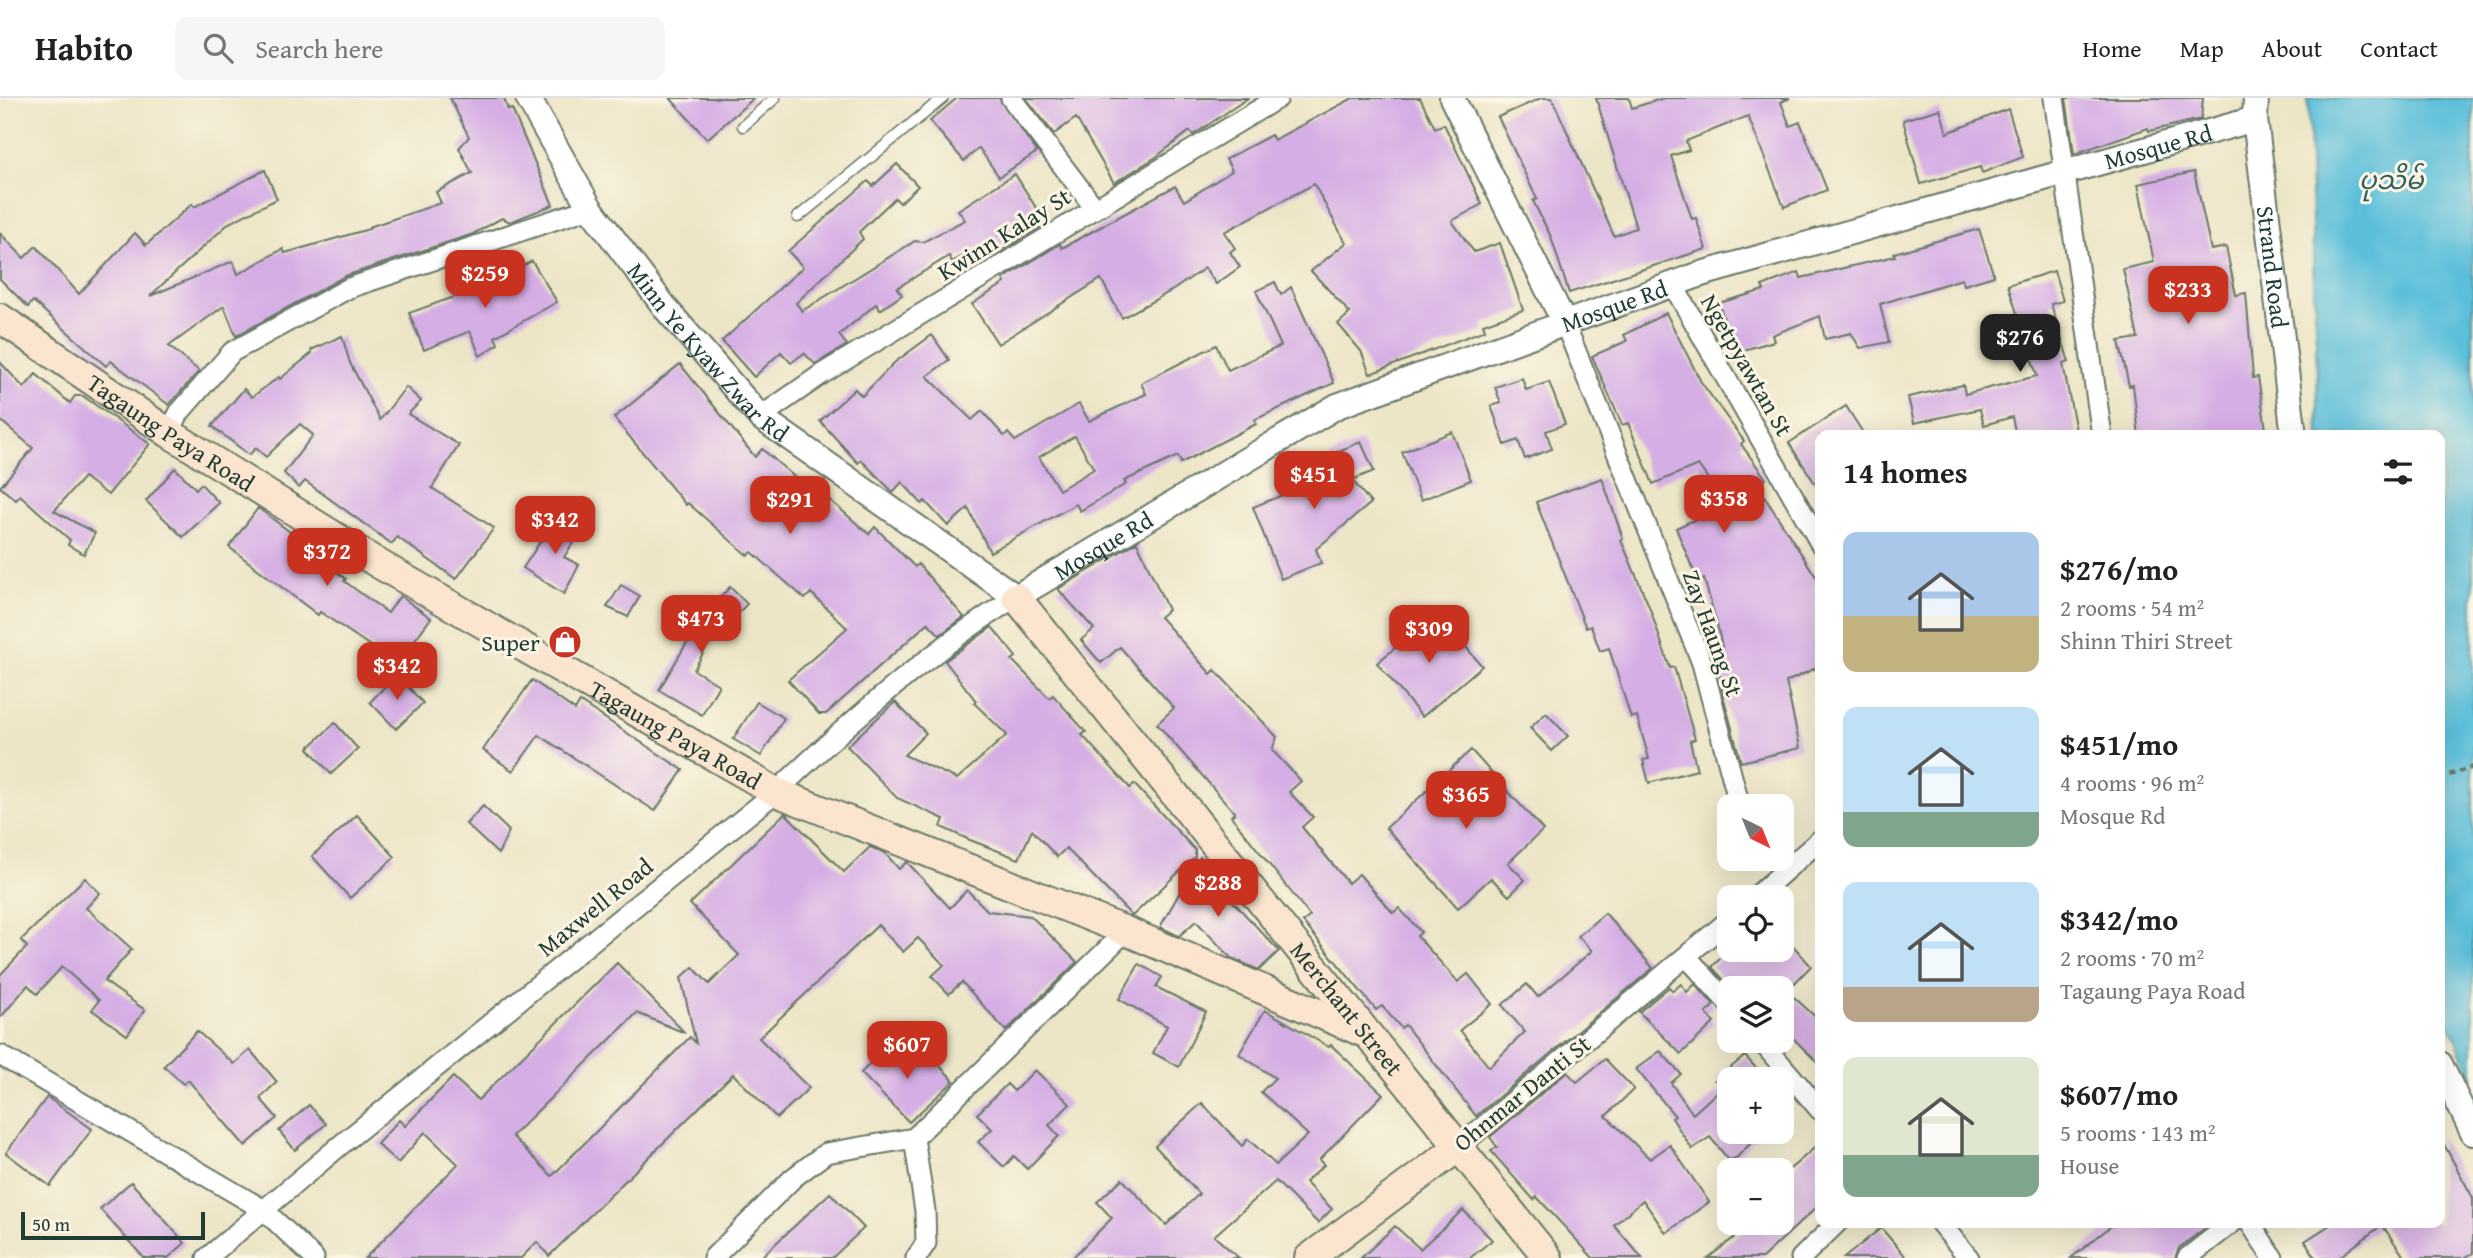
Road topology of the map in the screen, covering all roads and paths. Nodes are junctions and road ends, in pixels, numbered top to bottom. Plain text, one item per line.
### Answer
1 (528, 98) edge
2 (775, 98) edge
3 (943, 98) edge
4 (1012, 98) edge
5 (1278, 98) edge
6 (1452, 98) edge
7 (2054, 98) edge
8 (2255, 108) edge
9 (743, 126) dead end
10 (2063, 172) junction
11 (1094, 207) junction
12 (590, 208) junction
13 (798, 217) dead end
14 (1673, 285) junction
15 (0, 318) edge
16 (1565, 324) junction
17 (760, 417) junction
18 (2101, 430) edge
19 (2293, 430) edge
20 (169, 433) junction
21 (1815, 534) edge
22 (1016, 597) junction
23 (2473, 767) edge
24 (2445, 776) edge
25 (776, 792) junction
26 (1737, 794) edge
27 (1815, 843) edge
28 (1794, 856) edge
29 (1126, 931) junction
30 (1717, 931) edge
31 (1687, 957) junction
32 (1717, 991) edge
33 (1367, 1034) junction
34 (1771, 1053) edge
35 (0, 1055) edge
36 (2445, 1082) edge
37 (1815, 1104) edge
38 (2473, 1133) edge
39 (914, 1138) junction
40 (1460, 1146) junction
41 (264, 1210) junction
42 (1832, 1228) edge
43 (1944, 1228) edge
44 (2226, 1228) edge
45 (2253, 1228) edge
46 (208, 1258) edge
47 (314, 1258) edge
48 (713, 1258) edge
49 (916, 1258) edge
50 (1309, 1258) edge
51 (1548, 1258) edge
52 (1801, 1258) edge
53 (1969, 1258) edge
54 (2188, 1258) edge
55 (2273, 1258) edge

1 - 12 street, Minn Ye Kyaw Zwar Rd
2 - 9 lane
3 - 13 lane
4 - 11 street
5 - 11 street, Kwinn Kalay St
6 - 16 street
7 - 10 street
8 - 10 street, Mosque Rd
8 - 19 street, Strand Road
10 - 14 street, Mosque Rd
10 - 18 street
11 - 17 street, Kwinn Kalay St
12 - 17 street, Minn Ye Kyaw Zwar Rd
12 - 20 street
14 - 16 street, Mosque Rd
14 - 21 street, Ngetpyawtan St
15 - 20 main road, Tagaung Paya Road
16 - 22 street, Mosque Rd
16 - 26 street, Zay Haung St
17 - 22 street, Minn Ye Kyaw Zwar Rd
20 - 25 main road, Tagaung Paya Road
22 - 25 street, Maxwell Road
22 - 33 main road, Merchant Street
23 - 24 path
25 - 29 main road, Tagaung Paya Road
25 - 41 street, Maxwell Road
27 - 28 street
29 - 33 main road, Tagaung Paya Road
29 - 39 street
30 - 31 street, Ohnmar Danti St
31 - 32 street
31 - 40 street, Ohnmar Danti St
33 - 40 main road, Merchant Street
34 - 37 street
35 - 41 street
36 - 38 street
39 - 48 street
39 - 49 street
40 - 50 main road, Ohnmar Danti St
40 - 51 main road, Merchant Street
41 - 46 street, Maxwell Road
41 - 47 street
42 - 52 street
43 - 53 street
44 - 54 street
45 - 55 street

